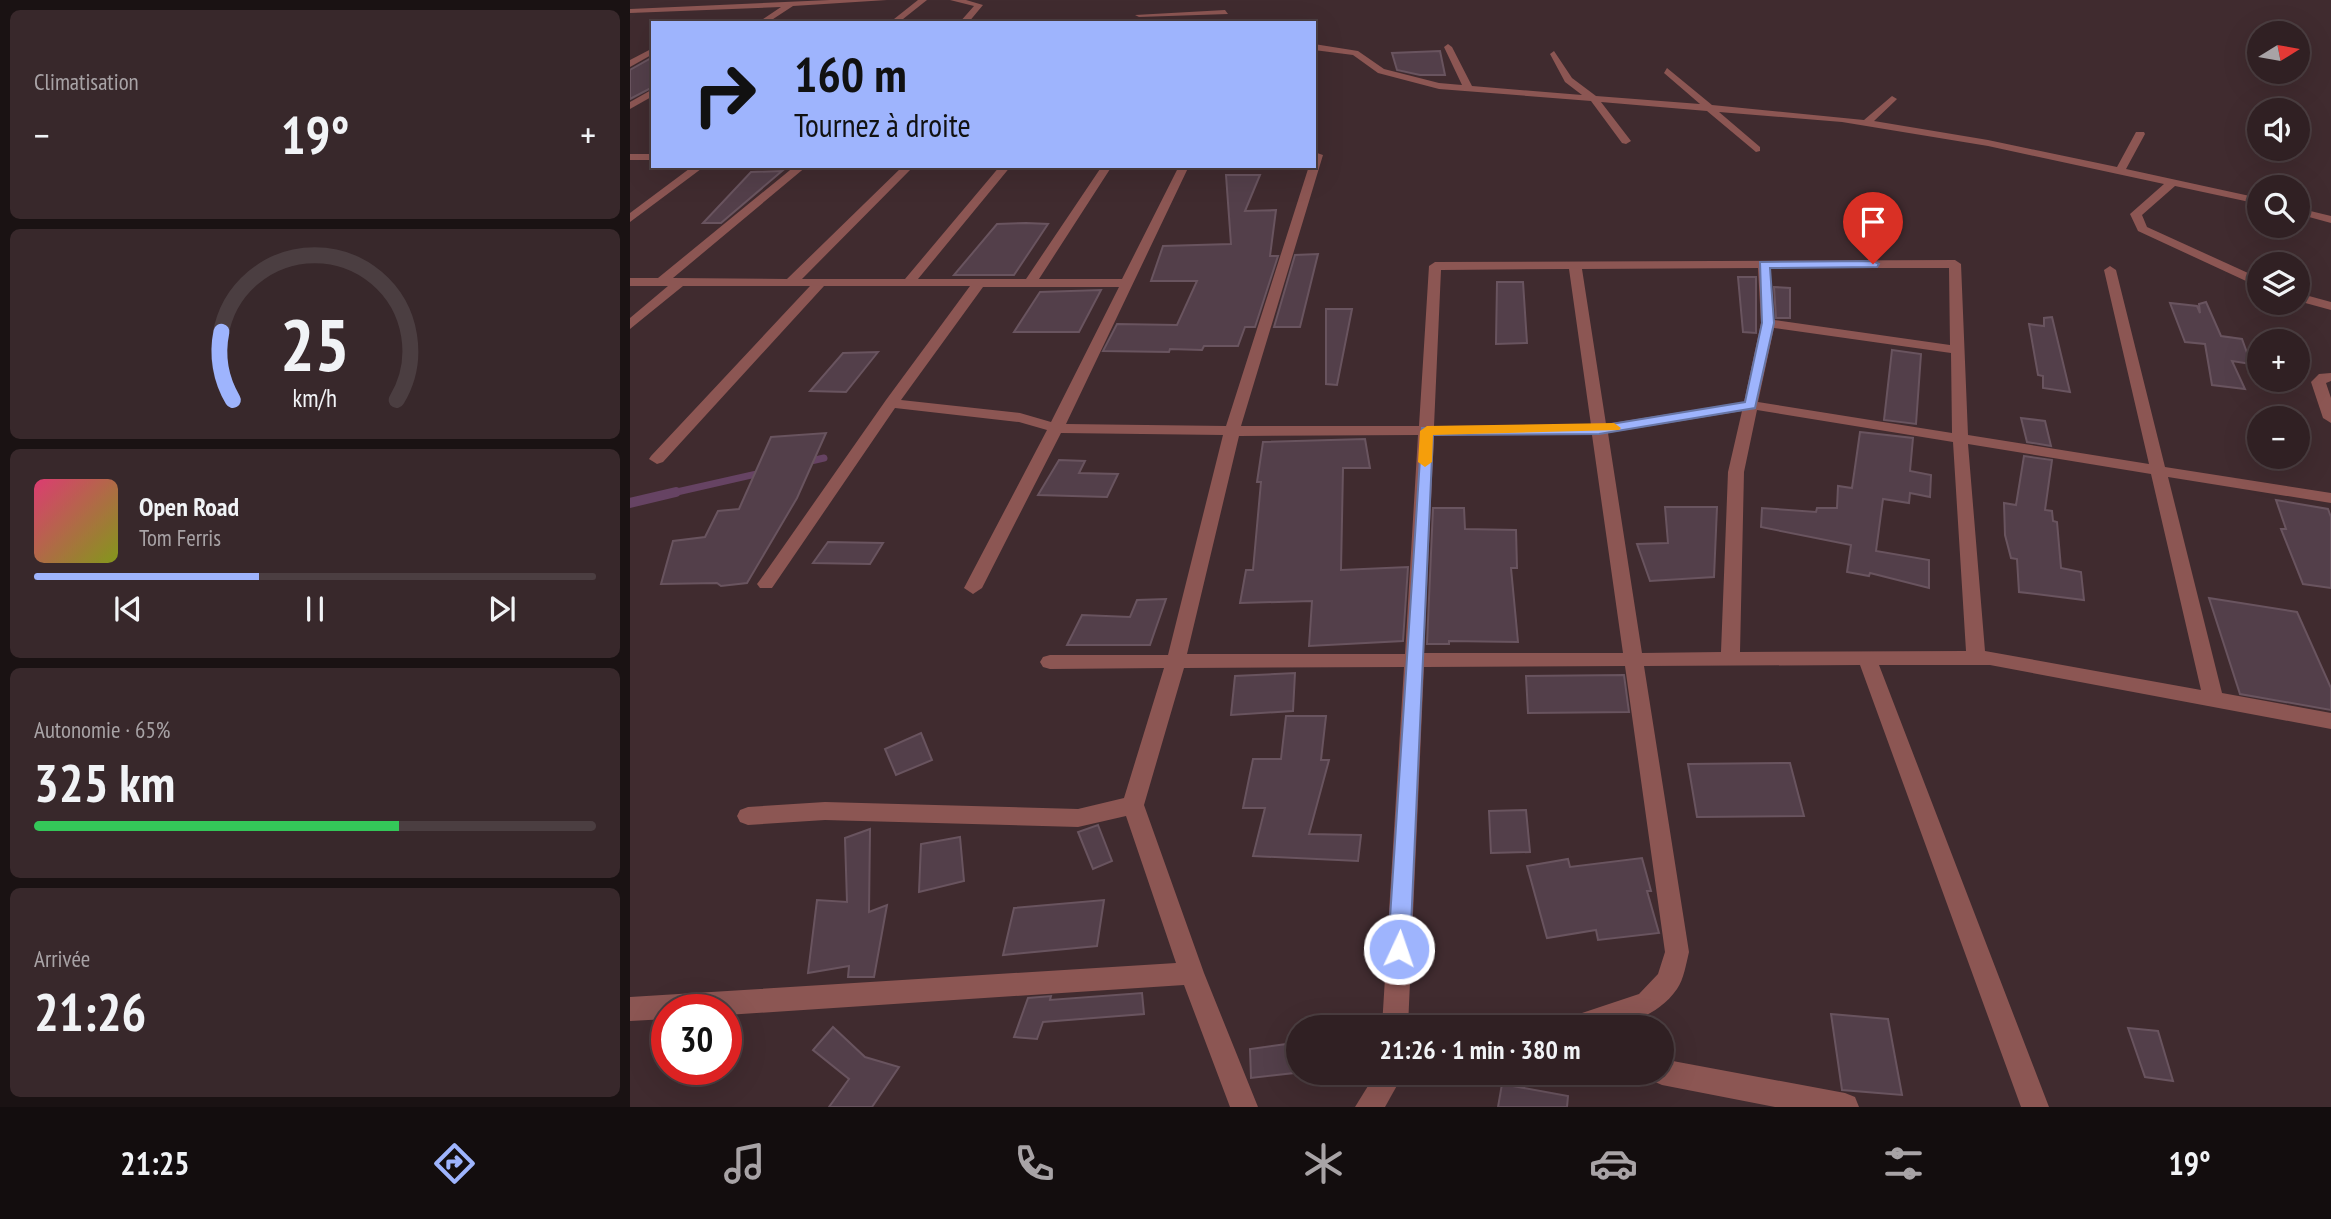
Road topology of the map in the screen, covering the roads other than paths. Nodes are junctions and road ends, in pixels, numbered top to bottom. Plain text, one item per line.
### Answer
1 (682, 0) edge
2 (883, 0) edge
3 (923, 0) edge
4 (954, 0) edge
5 (1221, 0) edge
6 (847, 1) edge
7 (791, 4) junction
8 (726, 7) junction
9 (674, 9) junction
10 (630, 11) edge
11 (1139, 15) dead end
12 (708, 18) dead end
13 (764, 21) edge
14 (896, 21) edge
15 (965, 21) edge
16 (1316, 47) edge
17 (1448, 47) dead end
18 (651, 51) edge
19 (1554, 54) dead end
20 (630, 64) edge
21 (1667, 71) dead end
22 (1468, 88) junction
23 (651, 93) edge
24 (1594, 99) junction
25 (1892, 99) dead end
26 (634, 104) edge
27 (1708, 109) junction
28 (1866, 122) junction
29 (2140, 134) dead end
30 (1626, 141) dead end
31 (1756, 149) dead end
32 (630, 157) edge
33 (651, 157) edge
34 (698, 168) edge
35 (800, 168) edge
36 (907, 168) edge
37 (1004, 168) edge
38 (1106, 168) edge
39 (1183, 168) edge
40 (1314, 168) edge
41 (2120, 171) junction
42 (2172, 183) junction
43 (2247, 199) edge
44 (2310, 214) edge
45 (630, 219) edge
46 (2331, 220) edge
47 (1764, 265) junction
48 (1575, 266) junction
49 (2110, 270) dead end
50 (2247, 277) edge
51 (630, 282) edge
52 (661, 282) junction
53 (679, 282) junction
54 (790, 283) junction
55 (820, 283) junction
56 (908, 283) junction
57 (979, 283) junction
58 (1030, 283) junction
59 (1127, 283) junction
60 (2310, 300) edge
61 (2331, 306) edge
62 (1768, 323) junction
63 (630, 325) edge
64 (1957, 350) junction
65 (2331, 377) edge
66 (891, 404) junction
67 (1751, 405) junction
68 (2331, 418) edge
69 (1056, 428) junction
70 (1599, 430) junction
71 (1232, 431) junction
72 (1427, 431) junction
73 (1960, 438) junction
74 (657, 459) dead end
75 (2160, 471) junction
76 (2331, 498) edge
77 (766, 584) dead end
78 (973, 588) dead end
79 (1867, 659) junction
80 (1976, 659) junction
81 (1633, 660) junction
82 (1730, 660) junction
83 (1050, 662) dead end
84 (1176, 662) junction
85 (1414, 662) junction
86 (2213, 699) junction
87 (2331, 721) edge
88 (1133, 805) junction
89 (748, 816) dead end
90 (1192, 974) junction
91 (630, 1009) edge
92 (1396, 1015) edge
93 (1612, 1015) edge
94 (1674, 1074) edge
95 (1383, 1085) edge
96 (1244, 1107) edge
97 (1369, 1107) edge
98 (1844, 1107) edge
99 (2035, 1107) edge

1 - 9 street
2 - 6 street
3 - 14 street
4 - 15 street
5 - 11 street
6 - 7 street
7 - 8 street
7 - 13 street
8 - 9 street
8 - 12 street
9 - 10 street
16 - 22 street
17 - 22 street
18 - 20 street
19 - 24 street
21 - 27 street
22 - 24 street
23 - 26 street
24 - 27 street
24 - 30 street
25 - 28 street
27 - 28 street
27 - 31 street
28 - 41 street
29 - 41 street
32 - 33 street
34 - 45 street
35 - 52 street
36 - 54 street
37 - 56 street
38 - 58 street
39 - 59 street
40 - 71 street
41 - 42 street
42 - 43 street
42 - 50 street
44 - 46 street
47 - 48 street
47 - 62 street
47 - 64 street
48 - 70 street
48 - 72 street
49 - 75 street
51 - 52 street
52 - 53 street
53 - 54 street
53 - 63 street
54 - 55 street
55 - 56 street
55 - 74 street
56 - 57 street
57 - 58 street
57 - 66 street
58 - 59 street
59 - 69 street
60 - 61 street
62 - 64 street
62 - 67 street
64 - 73 street
65 - 68 street
66 - 69 street
66 - 77 street
67 - 70 street
67 - 73 street
67 - 82 street
69 - 71 street
69 - 78 street
70 - 72 street
70 - 81 street
71 - 72 street
71 - 84 street
72 - 85 street
73 - 75 street
73 - 80 street
75 - 76 street
75 - 86 street
79 - 80 street
79 - 82 street
79 - 99 street
80 - 86 street
81 - 82 street
81 - 85 street
81 - 93 street
83 - 84 street
84 - 85 street
84 - 88 street
85 - 92 street
86 - 87 street
88 - 89 street
88 - 90 street
90 - 91 street
90 - 96 street
94 - 98 street
95 - 97 street

